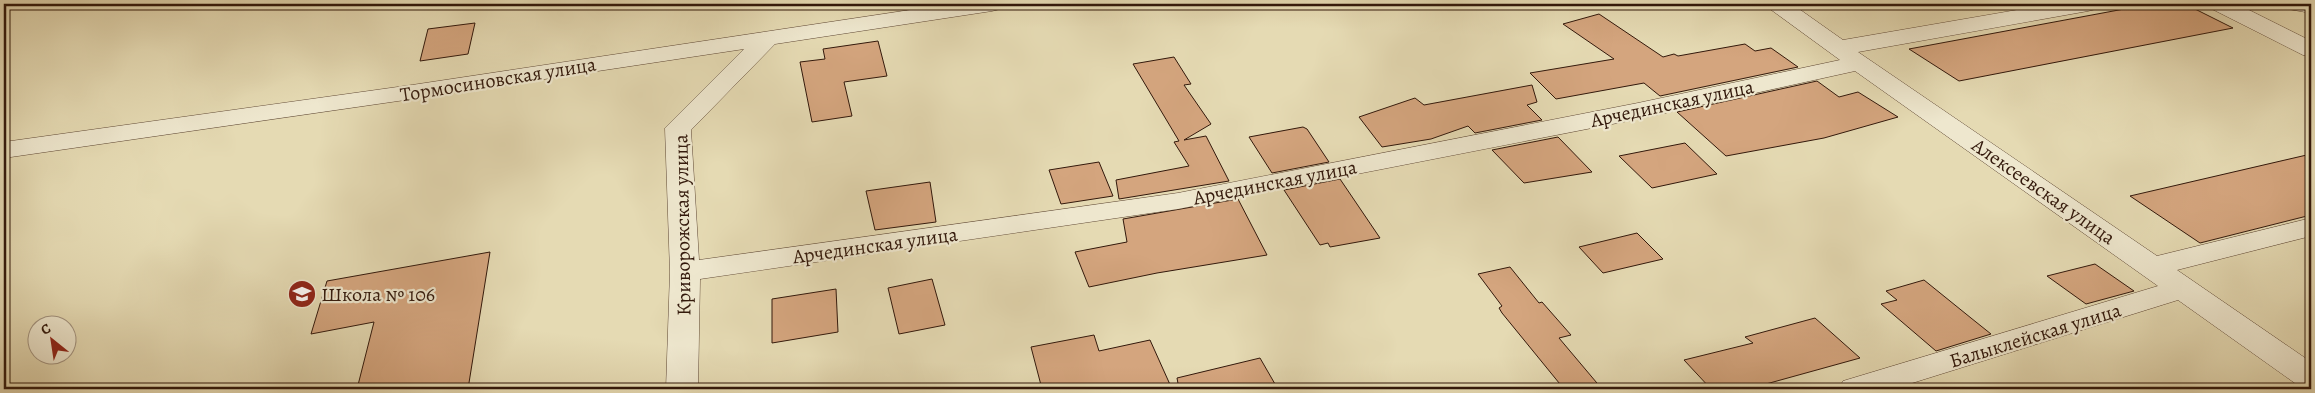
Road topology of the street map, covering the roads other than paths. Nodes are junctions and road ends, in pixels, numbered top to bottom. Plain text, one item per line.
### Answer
1 (992, 4) edge
2 (1778, 4) edge
3 (2088, 4) edge
4 (2220, 4) edge
5 (2296, 4) edge
6 (2311, 6) edge
7 (897, 11) edge
8 (768, 38) junction
9 (2311, 50) edge
10 (1849, 55) junction
11 (4, 150) edge
12 (2311, 227) edge
13 (2153, 267) junction
14 (685, 272) junction
15 (2185, 288) junction
16 (2311, 378) edge
17 (682, 389) edge
18 (1856, 389) edge

1 - 7 street, Тормосиновская улица
2 - 10 street, Алексеевская улица
3 - 10 street, Арчединская улица
4 - 9 street
5 - 6 street
7 - 8 street, Тормосиновская улица
8 - 11 street, Тормосиновская улица
8 - 14 street, Криворожская улица
10 - 13 street, Алексеевская улица
10 - 14 street, Арчединская улица
12 - 13 street
13 - 15 street, Алексеевская улица
14 - 17 street, Криворожская улица
15 - 16 street, Алексеевская улица
15 - 18 street, Балыклейская улица

